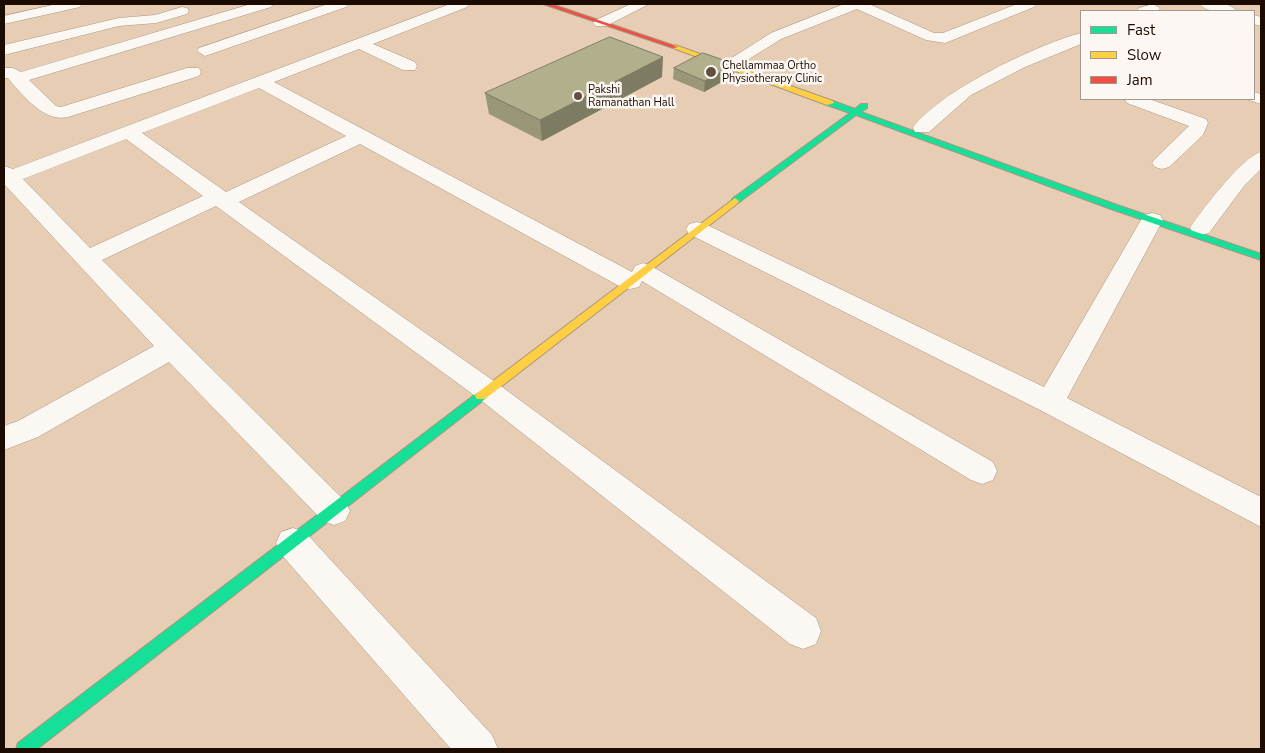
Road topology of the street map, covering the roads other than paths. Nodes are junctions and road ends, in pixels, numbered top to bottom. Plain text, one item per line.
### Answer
1 (75, 4) edge
2 (266, 4) edge
3 (341, 4) edge
4 (462, 4) edge
5 (546, 4) edge
6 (565, 4) edge
7 (642, 4) edge
8 (857, 4) edge
9 (1029, 4) edge
10 (1207, 4) edge
11 (200, 6) dead end
12 (1227, 10) edge
13 (4, 20) edge
14 (605, 21) junction
15 (1079, 40) edge
16 (359, 43) junction
17 (4, 50) edge
18 (205, 51) dead end
19 (735, 61) junction
20 (409, 66) dead end
21 (193, 72) dead end
22 (10, 76) edge
23 (259, 81) junction
24 (1136, 100) edge
25 (860, 109) junction
26 (922, 128) junction
27 (128, 132) junction
28 (361, 136) junction
29 (1261, 158) edge
30 (1162, 163) dead end
31 (6, 175) edge
32 (221, 199) junction
33 (1152, 220) junction
34 (1201, 228) junction
35 (697, 229) junction
36 (1261, 248) edge
37 (1261, 257) edge
38 (86, 259) junction
39 (637, 276) junction
40 (172, 348) junction
41 (488, 391) junction
42 (1050, 402) junction
43 (4, 438) edge
44 (982, 471) dead end
45 (334, 511) junction
46 (1261, 513) edge
47 (293, 543) junction
48 (803, 630) dead end
49 (24, 749) edge
50 (478, 749) edge

1 - 13 street
2 - 22 street
3 - 18 street
4 - 16 street
5 - 14 main road
6 - 14 main road
7 - 14 street
8 - 9 street
8 - 19 street
10 - 12 street
11 - 17 street
14 - 19 main road
14 - 25 main road
15 - 26 street
16 - 20 street
16 - 23 street
19 - 25 main road
21 - 22 street
23 - 27 street
23 - 28 street
24 - 30 street
25 - 26 main road
25 - 33 main road
25 - 35 main road
26 - 34 main road
27 - 31 street
27 - 32 street
28 - 32 street
28 - 39 street
29 - 34 street
31 - 38 street
32 - 38 street
32 - 41 street
33 - 37 main road
33 - 42 street
34 - 36 main road
35 - 39 main road
35 - 42 street
38 - 40 street
39 - 41 main road
39 - 44 street
40 - 43 street
40 - 45 street
41 - 45 main road
41 - 48 street
42 - 46 street
45 - 47 main road
47 - 49 main road
47 - 50 street

